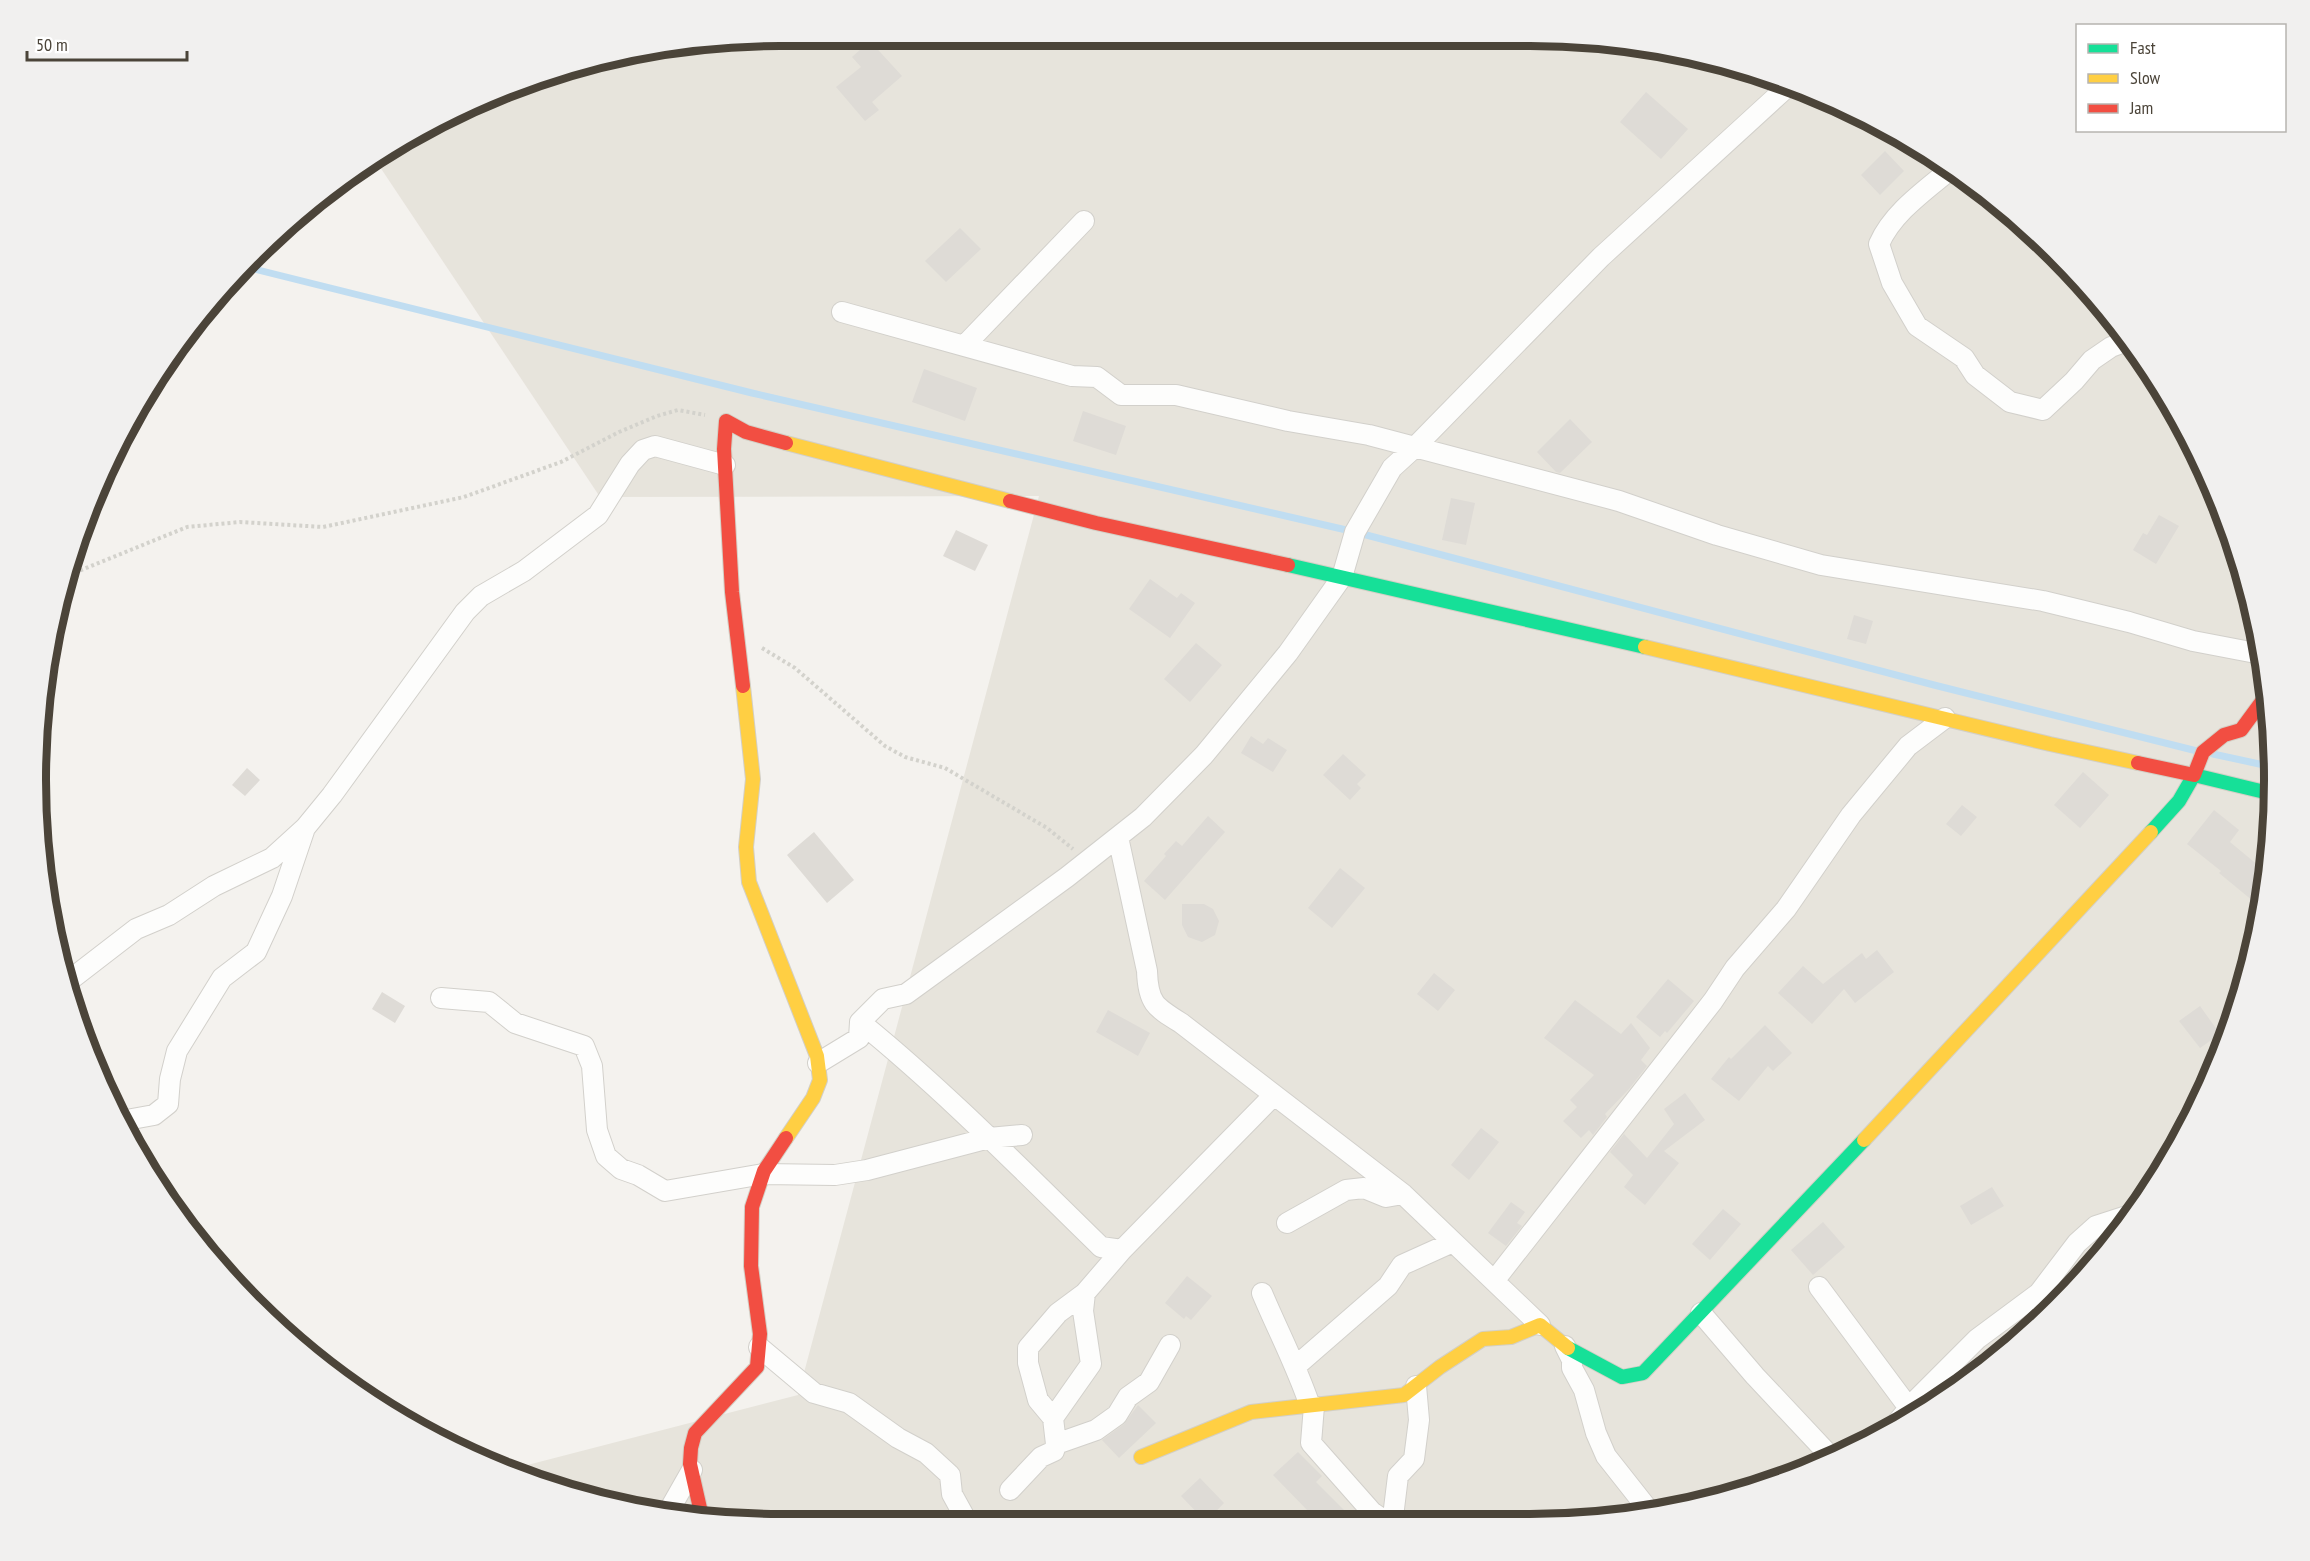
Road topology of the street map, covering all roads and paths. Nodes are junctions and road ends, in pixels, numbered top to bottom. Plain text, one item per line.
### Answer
1 (1782, 91) edge
2 (1944, 175) edge
3 (1084, 221) dead end
4 (842, 312) dead end
5 (2119, 344) edge
6 (964, 346) junction
7 (726, 421) junction
8 (1415, 447) junction
9 (725, 465) junction
10 (77, 572) edge
11 (1342, 577) junction
12 (736, 633) junction
13 (2252, 652) edge
14 (2259, 705) edge
15 (1945, 718) junction
16 (2194, 775) junction
17 (2264, 792) edge
18 (305, 828) junction
19 (1118, 837) junction
20 (1088, 861) junction
21 (74, 977) edge
22 (441, 998) dead end
23 (860, 1022) junction
24 (818, 1063) junction
25 (1274, 1095) junction
26 (130, 1119) edge
27 (1022, 1135) dead end
28 (988, 1138) junction
29 (763, 1174) junction
30 (1403, 1194) junction
31 (2118, 1219) edge
32 (1287, 1223) dead end
33 (1453, 1242) junction
34 (1122, 1250) junction
35 (1494, 1281) junction
36 (1820, 1287) dead end
37 (1085, 1293) junction
38 (1262, 1293) dead end
39 (1701, 1313) junction
40 (1540, 1325) junction
41 (1170, 1345) dead end
42 (759, 1347) junction
43 (1565, 1347) junction
44 (1296, 1366) junction
45 (1416, 1386) junction
46 (1312, 1406) junction
47 (1909, 1408) joint
48 (1053, 1418) junction
49 (1056, 1444) junction
50 (1826, 1452) edge
51 (1141, 1457) dead end
52 (692, 1470) junction
53 (1010, 1490) dead end
54 (1644, 1505) edge
55 (672, 1506) edge
56 (700, 1510) edge
57 (963, 1514) edge
58 (1375, 1514) edge
59 (1393, 1514) edge

1 - 8 street
2 - 5 street
3 - 6 street
4 - 6 street
6 - 8 street
7 - 9 street
7 - 10 path
7 - 11 street
8 - 11 street
8 - 13 street
9 - 12 street
9 - 18 street
11 - 15 street
11 - 19 street
12 - 20 path
12 - 24 street
14 - 16 street
15 - 16 street
15 - 35 street
16 - 17 street
16 - 39 street
18 - 21 street
18 - 26 street
19 - 20 street
19 - 25 street
20 - 23 street
22 - 29 street
23 - 24 street
23 - 28 street
24 - 29 street
25 - 30 street
25 - 34 street
27 - 28 street
28 - 29 street
28 - 34 street
29 - 42 street
30 - 32 street
30 - 33 street
31 - 47 street
33 - 35 street
33 - 44 street
34 - 37 street
35 - 40 street
36 - 47 street
37 - 48 street
37 - 48 street
38 - 44 street
39 - 43 street
39 - 50 street
40 - 43 street
40 - 45 street
41 - 49 street
42 - 52 street
42 - 57 street
43 - 54 street
44 - 46 street
45 - 46 street
45 - 59 street
46 - 51 street
46 - 58 street
48 - 49 street
49 - 53 street
52 - 55 street
52 - 56 street

